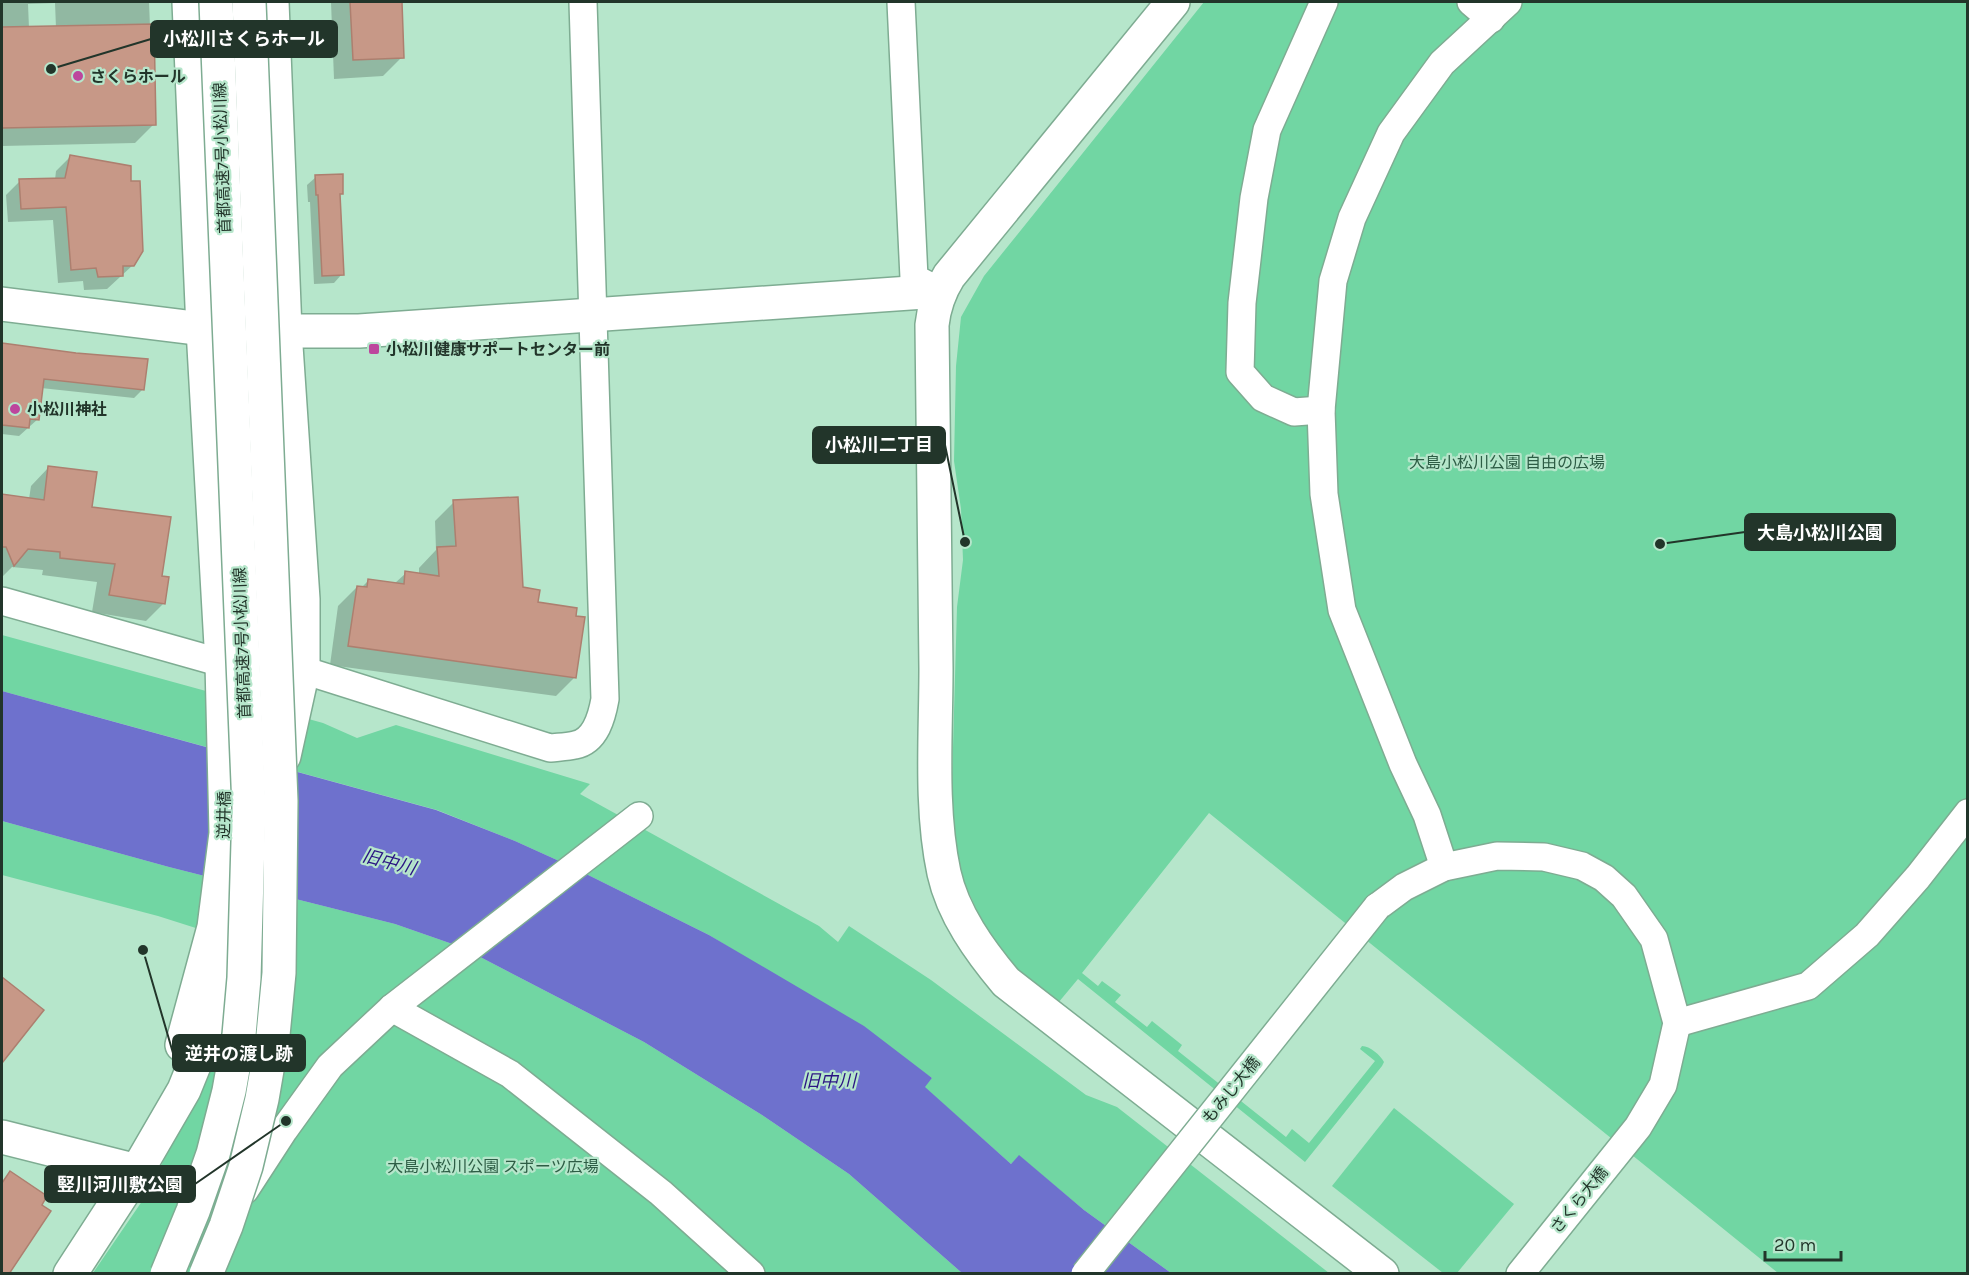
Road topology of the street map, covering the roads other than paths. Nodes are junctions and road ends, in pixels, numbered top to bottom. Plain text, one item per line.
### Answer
1 (189, 2) edge
2 (216, 2) edge
3 (249, 2) edge
4 (272, 2) edge
5 (583, 2) edge
6 (901, 2) edge
7 (1173, 2) edge
8 (1324, 2) edge
9 (1490, 7) edge
10 (939, 291) junction
11 (2, 304) edge
12 (594, 315) junction
13 (203, 329) junction
14 (285, 331) junction
15 (1321, 410) junction
16 (2, 601) edge
17 (222, 663) junction
18 (303, 670) junction
19 (1968, 813) edge
20 (639, 816) dead end
21 (1444, 867) junction
22 (217, 971) junction
23 (392, 1008) junction
24 (1677, 1023) junction
25 (2, 1137) edge
26 (137, 1171) junction
27 (75, 1272) edge
28 (167, 1274) edge
29 (191, 1274) edge
30 (206, 1274) edge
31 (751, 1274) edge
32 (1085, 1274) edge
33 (1382, 1274) edge
34 (1520, 1274) edge

1 - 13 main road, 逆井橋
2 - 28 main road, 首都高速7号小松川線, bridge
3 - 30 main road, 首都高速7号小松川線, bridge
4 - 14 main road
5 - 12 street
6 - 10 street
7 - 10 main road
8 - 15 street
9 - 15 street
10 - 12 main road
10 - 33 main road
11 - 13 main road
12 - 14 main road
12 - 18 street
13 - 14 main road
13 - 17 main road, 逆井橋
14 - 18 main road
15 - 21 street
16 - 17 street
17 - 22 main road, 逆井橋
18 - 22 main road, bridge
19 - 24 street
20 - 23 street
21 - 24 street, もみじ大橋
21 - 32 street, もみじ大橋, bridge
22 - 26 main road
23 - 29 street
23 - 31 street
24 - 34 street, さくら大橋
25 - 26 main road
26 - 27 main road

